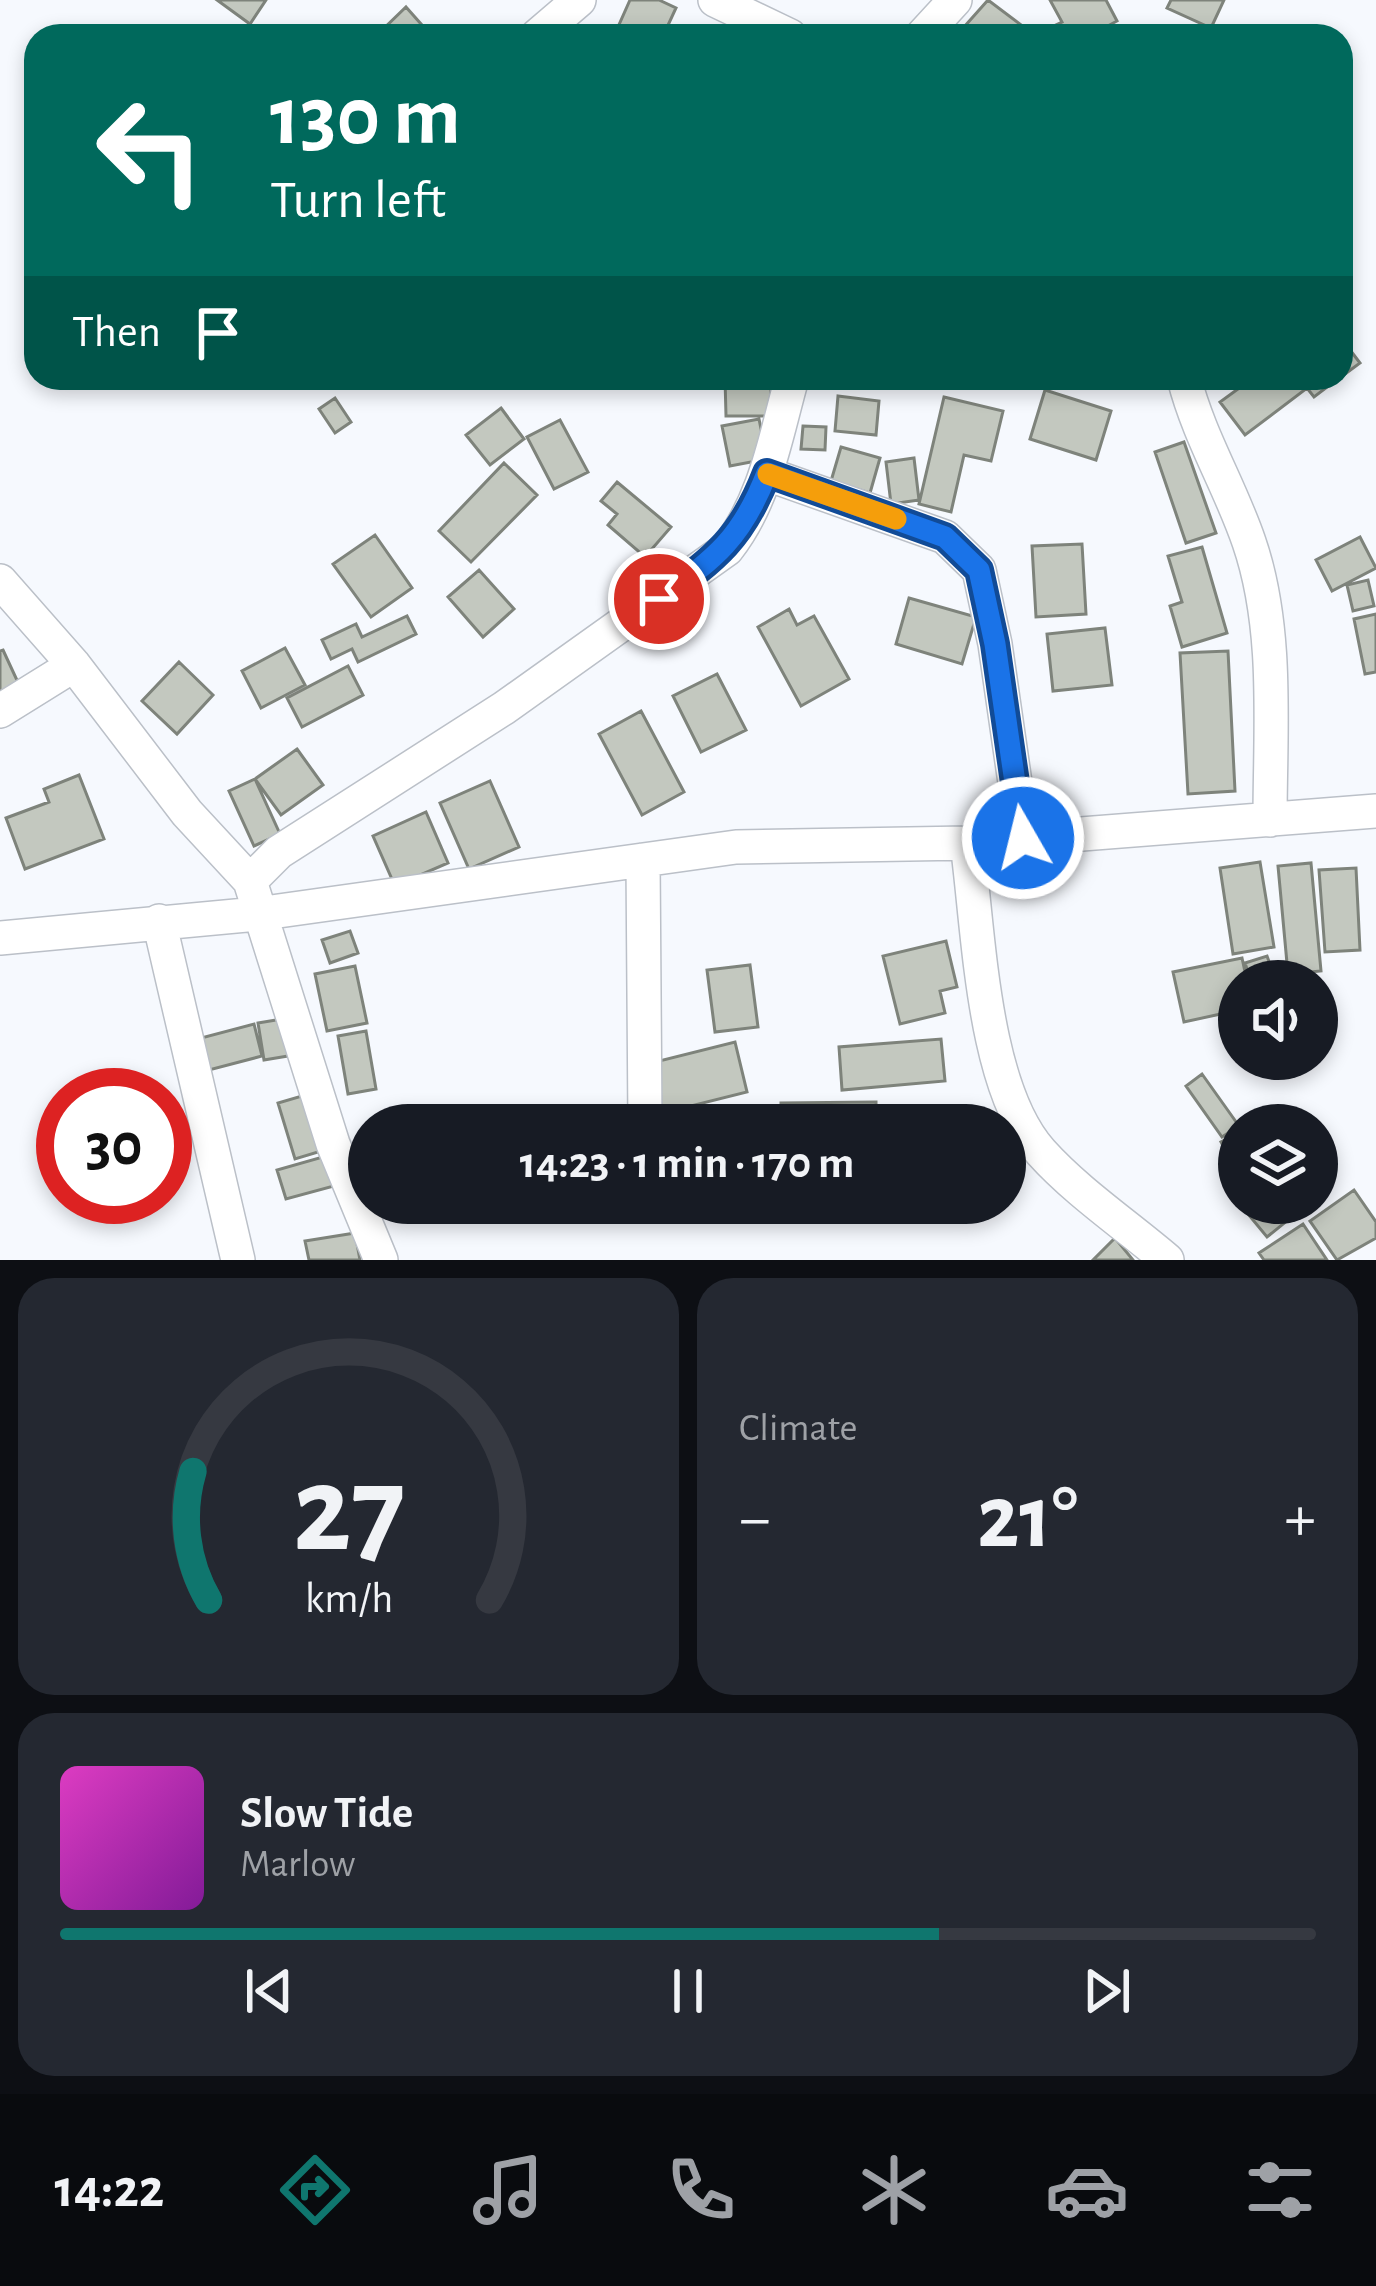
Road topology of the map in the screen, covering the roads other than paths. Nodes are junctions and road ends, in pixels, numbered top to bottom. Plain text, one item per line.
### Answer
1 (579, 0) edge
2 (715, 0) edge
3 (955, 0) edge
4 (552, 24) edge
5 (765, 24) edge
6 (933, 24) edge
7 (789, 390) edge
8 (1188, 390) edge
9 (767, 473) junction
10 (0, 581) edge
11 (74, 665) junction
12 (0, 711) edge
13 (1376, 811) edge
14 (1270, 820) junction
15 (1023, 838) junction
16 (967, 843) junction
17 (643, 860) junction
18 (254, 898) junction
19 (159, 921) junction
20 (0, 938) edge
21 (645, 1104) edge
22 (238, 1260) edge
23 (381, 1260) edge
24 (1166, 1260) edge

1 - 4 street
2 - 5 street
3 - 6 street
7 - 9 street
8 - 14 street
9 - 15 street
9 - 18 street
10 - 11 street
11 - 12 street
11 - 18 street
13 - 14 street
14 - 15 street
15 - 16 street
16 - 17 street
16 - 24 street
17 - 18 street
17 - 21 street
18 - 19 street
18 - 23 street
19 - 20 street
19 - 22 street

